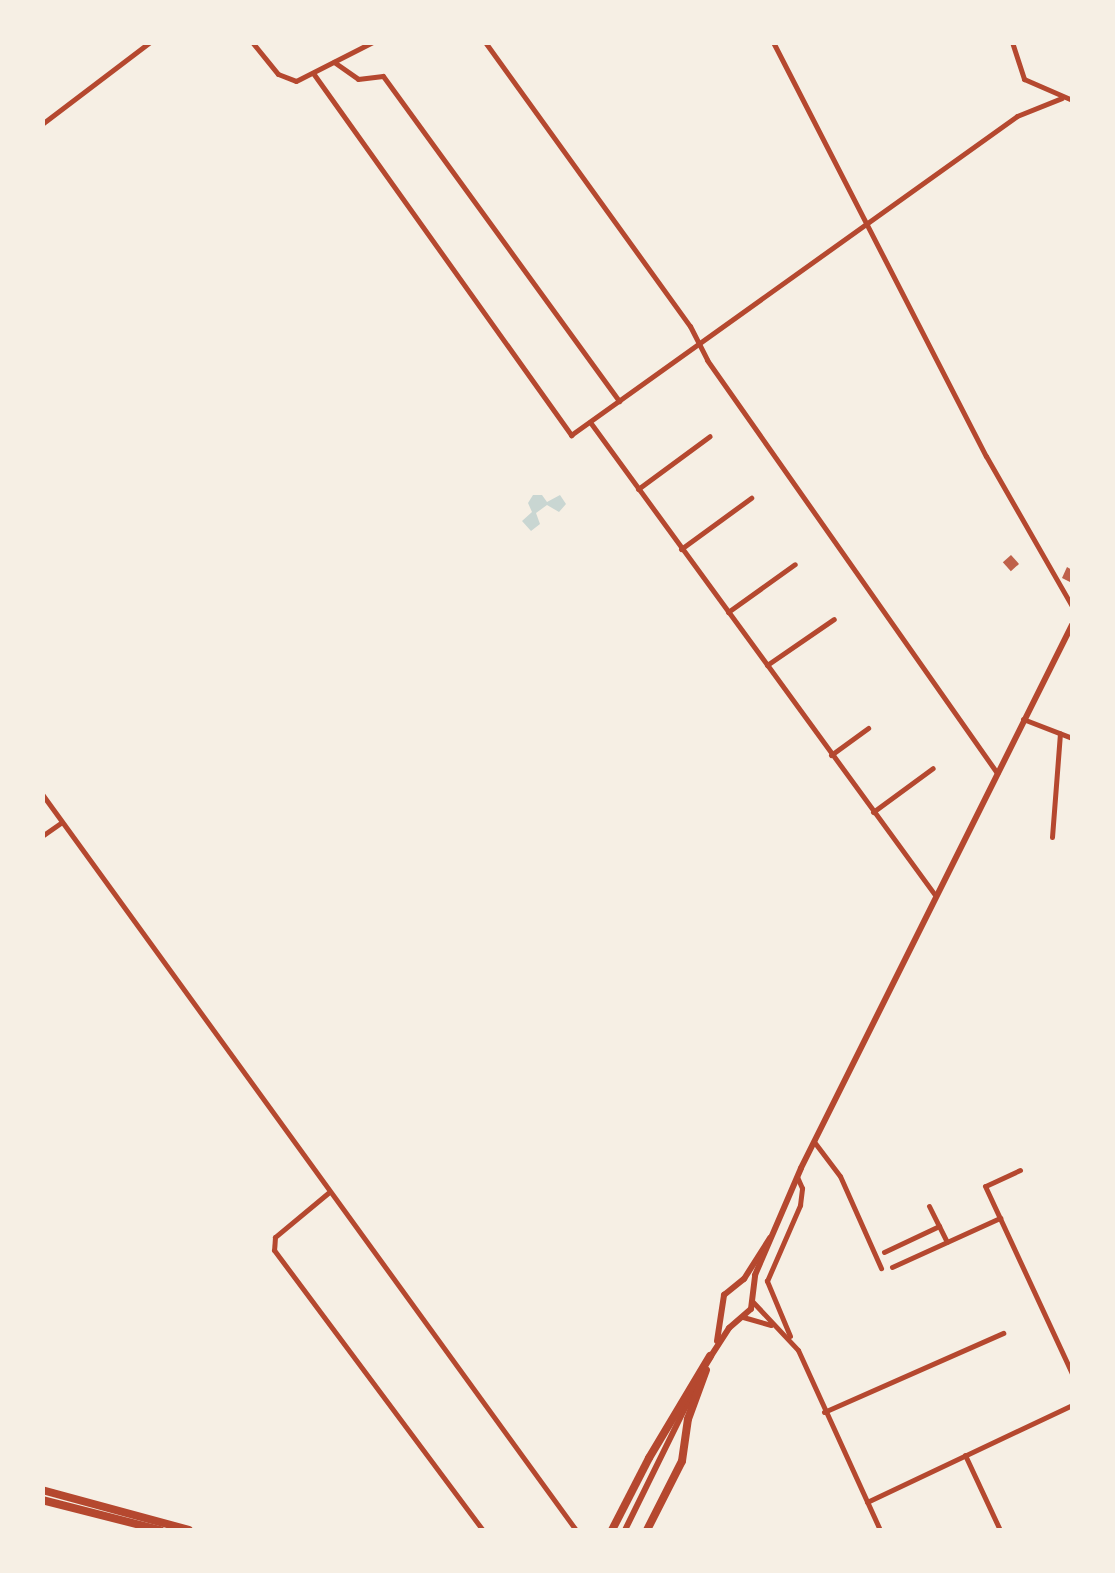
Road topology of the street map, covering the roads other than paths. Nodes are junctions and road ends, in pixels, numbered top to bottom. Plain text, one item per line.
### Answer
1 (150, 42) edge
2 (252, 42) edge
3 (372, 42) edge
4 (485, 42) edge
5 (773, 42) edge
6 (1012, 42) edge
7 (334, 62) junction
8 (313, 74) junction
9 (1062, 98) junction
10 (1072, 100) edge
11 (42, 124) edge
12 (868, 224) junction
13 (700, 344) junction
14 (619, 401) junction
15 (590, 422) junction
16 (710, 436) dead end
17 (638, 489) junction
18 (751, 498) dead end
19 (681, 549) junction
20 (795, 564) dead end
21 (1072, 606) edge
22 (728, 613) junction
23 (834, 619) dead end
24 (1072, 625) edge
25 (766, 666) junction
26 (1023, 719) junction
27 (868, 728) dead end
28 (1060, 734) junction
29 (1072, 738) edge
30 (831, 755) junction
31 (934, 768) dead end
32 (996, 772) junction
33 (42, 794) edge
34 (874, 812) junction
35 (62, 822) junction
36 (42, 836) edge
37 (1052, 836) dead end
38 (935, 895) junction
39 (815, 1142) junction
40 (1020, 1170) dead end
41 (798, 1177) junction
42 (328, 1193) junction
43 (930, 1206) dead end
44 (1000, 1218) junction
45 (939, 1226) junction
46 (777, 1228) junction
47 (947, 1242) junction
48 (884, 1252) dead end
49 (892, 1267) dead end
50 (881, 1268) dead end
51 (735, 1287) junction
52 (752, 1299) junction
53 (724, 1309) junction
54 (741, 1316) junction
55 (774, 1326) junction
56 (1003, 1334) dead end
57 (791, 1338) junction
58 (715, 1347) junction
59 (710, 1356) junction
60 (1072, 1373) edge
61 (1072, 1405) edge
62 (824, 1412) junction
63 (965, 1456) junction
64 (42, 1490) edge
65 (42, 1500) edge
66 (866, 1502) junction
67 (160, 1530) edge
68 (189, 1530) edge
69 (483, 1530) edge
70 (576, 1530) edge
71 (612, 1530) edge
72 (625, 1530) edge
73 (647, 1530) edge
74 (880, 1530) edge
75 (1000, 1530) edge

1 - 11 street
2 - 8 street
3 - 7 street
4 - 13 street
5 - 12 street
6 - 9 street
7 - 8 street
7 - 14 street
8 - 15 street
9 - 10 street
9 - 12 street
12 - 13 street
12 - 21 street
13 - 14 street
13 - 32 street
14 - 15 street
15 - 17 street
16 - 17 street
17 - 19 street
18 - 19 street
19 - 22 street
20 - 22 street
22 - 25 street
23 - 25 street
24 - 26 main road
25 - 30 street
26 - 28 street
26 - 32 main road
27 - 30 street
28 - 29 street
28 - 37 street
30 - 34 street
31 - 34 street
32 - 38 main road
33 - 35 street
34 - 38 street
35 - 36 street
35 - 42 street
38 - 39 main road
39 - 41 main road
39 - 50 street
40 - 44 street
41 - 46 main road
41 - 57 street
42 - 69 street
42 - 70 street
43 - 45 street
44 - 47 street
44 - 60 street
45 - 47 street
45 - 48 street
46 - 51 main road
46 - 52 main road
47 - 49 street
51 - 52 main road
51 - 53 main road
52 - 54 main road
52 - 55 street
53 - 54 main road
53 - 58 main road
54 - 55 street
54 - 58 main road
55 - 57 street
56 - 62 street
57 - 62 street
58 - 59 main road
59 - 71 highway
59 - 72 main road
59 - 73 highway
61 - 63 street
62 - 66 street
63 - 66 street
63 - 75 street
64 - 68 highway
65 - 67 highway
66 - 74 street

